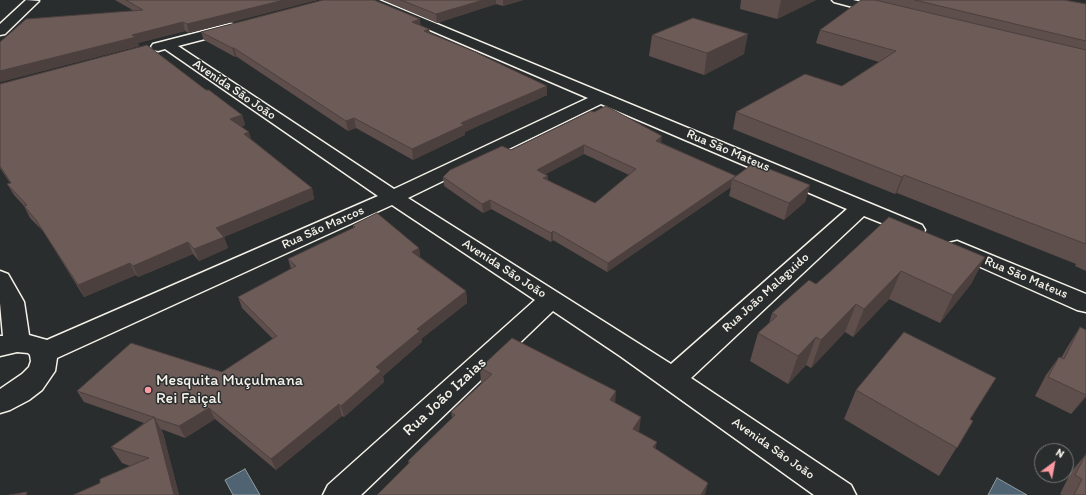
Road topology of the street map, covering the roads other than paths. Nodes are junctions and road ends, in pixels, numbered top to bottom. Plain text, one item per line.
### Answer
1 (32, 0) edge
2 (369, 0) edge
3 (838, 0) edge
4 (1060, 4) edge
5 (1086, 4) edge
6 (892, 13) edge
7 (1086, 13) edge
8 (244, 24) edge
9 (0, 31) edge
10 (167, 45) junction
11 (144, 51) edge
12 (601, 98) junction
13 (393, 197) junction
14 (861, 208) junction
15 (0, 279) edge
16 (551, 299) junction
17 (1086, 304) edge
18 (8, 345) edge
19 (43, 353) junction
20 (672, 379) junction
21 (0, 402) edge
22 (827, 491) edge
23 (339, 495) edge

1 - 9 street
2 - 12 street, Rua São Mateus
3 - 6 street
4 - 5 street
4 - 7 street
8 - 10 street
10 - 11 street
10 - 13 street, Avenida São João
12 - 13 street, Rua São Marcos
12 - 14 street, Rua São Mateus
13 - 16 street, Avenida São João
13 - 19 street, Rua São Marcos
14 - 17 street, Rua São Mateus
14 - 20 street, Rua João Malaguido
15 - 18 street
16 - 20 street, Avenida São João
16 - 23 street, Rua João Izaias
18 - 19 street
19 - 21 street
20 - 22 street, Avenida São João

